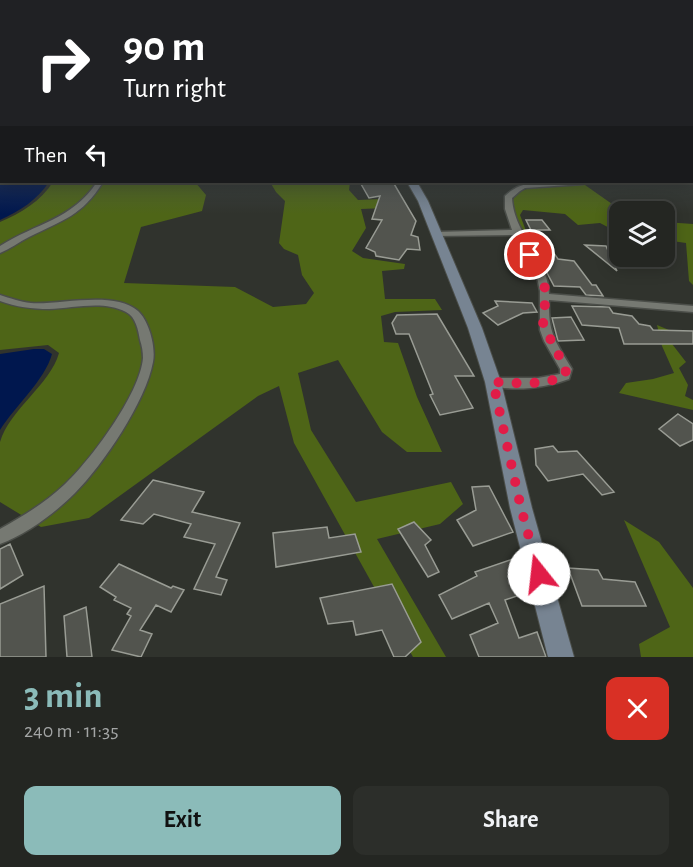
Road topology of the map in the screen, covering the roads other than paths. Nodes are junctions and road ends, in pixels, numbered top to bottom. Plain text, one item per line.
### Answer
1 (99, 183) edge
2 (413, 183) edge
3 (540, 183) edge
4 (518, 232) junction
5 (436, 234) junction
6 (0, 250) edge
7 (546, 297) junction
8 (0, 298) edge
9 (693, 309) edge
10 (493, 382) junction
11 (0, 537) edge
12 (561, 657) edge

1 - 6 street
2 - 5 street
3 - 4 street
4 - 5 street
4 - 7 street
5 - 10 street
7 - 9 street
7 - 10 street
8 - 11 street
10 - 12 street

